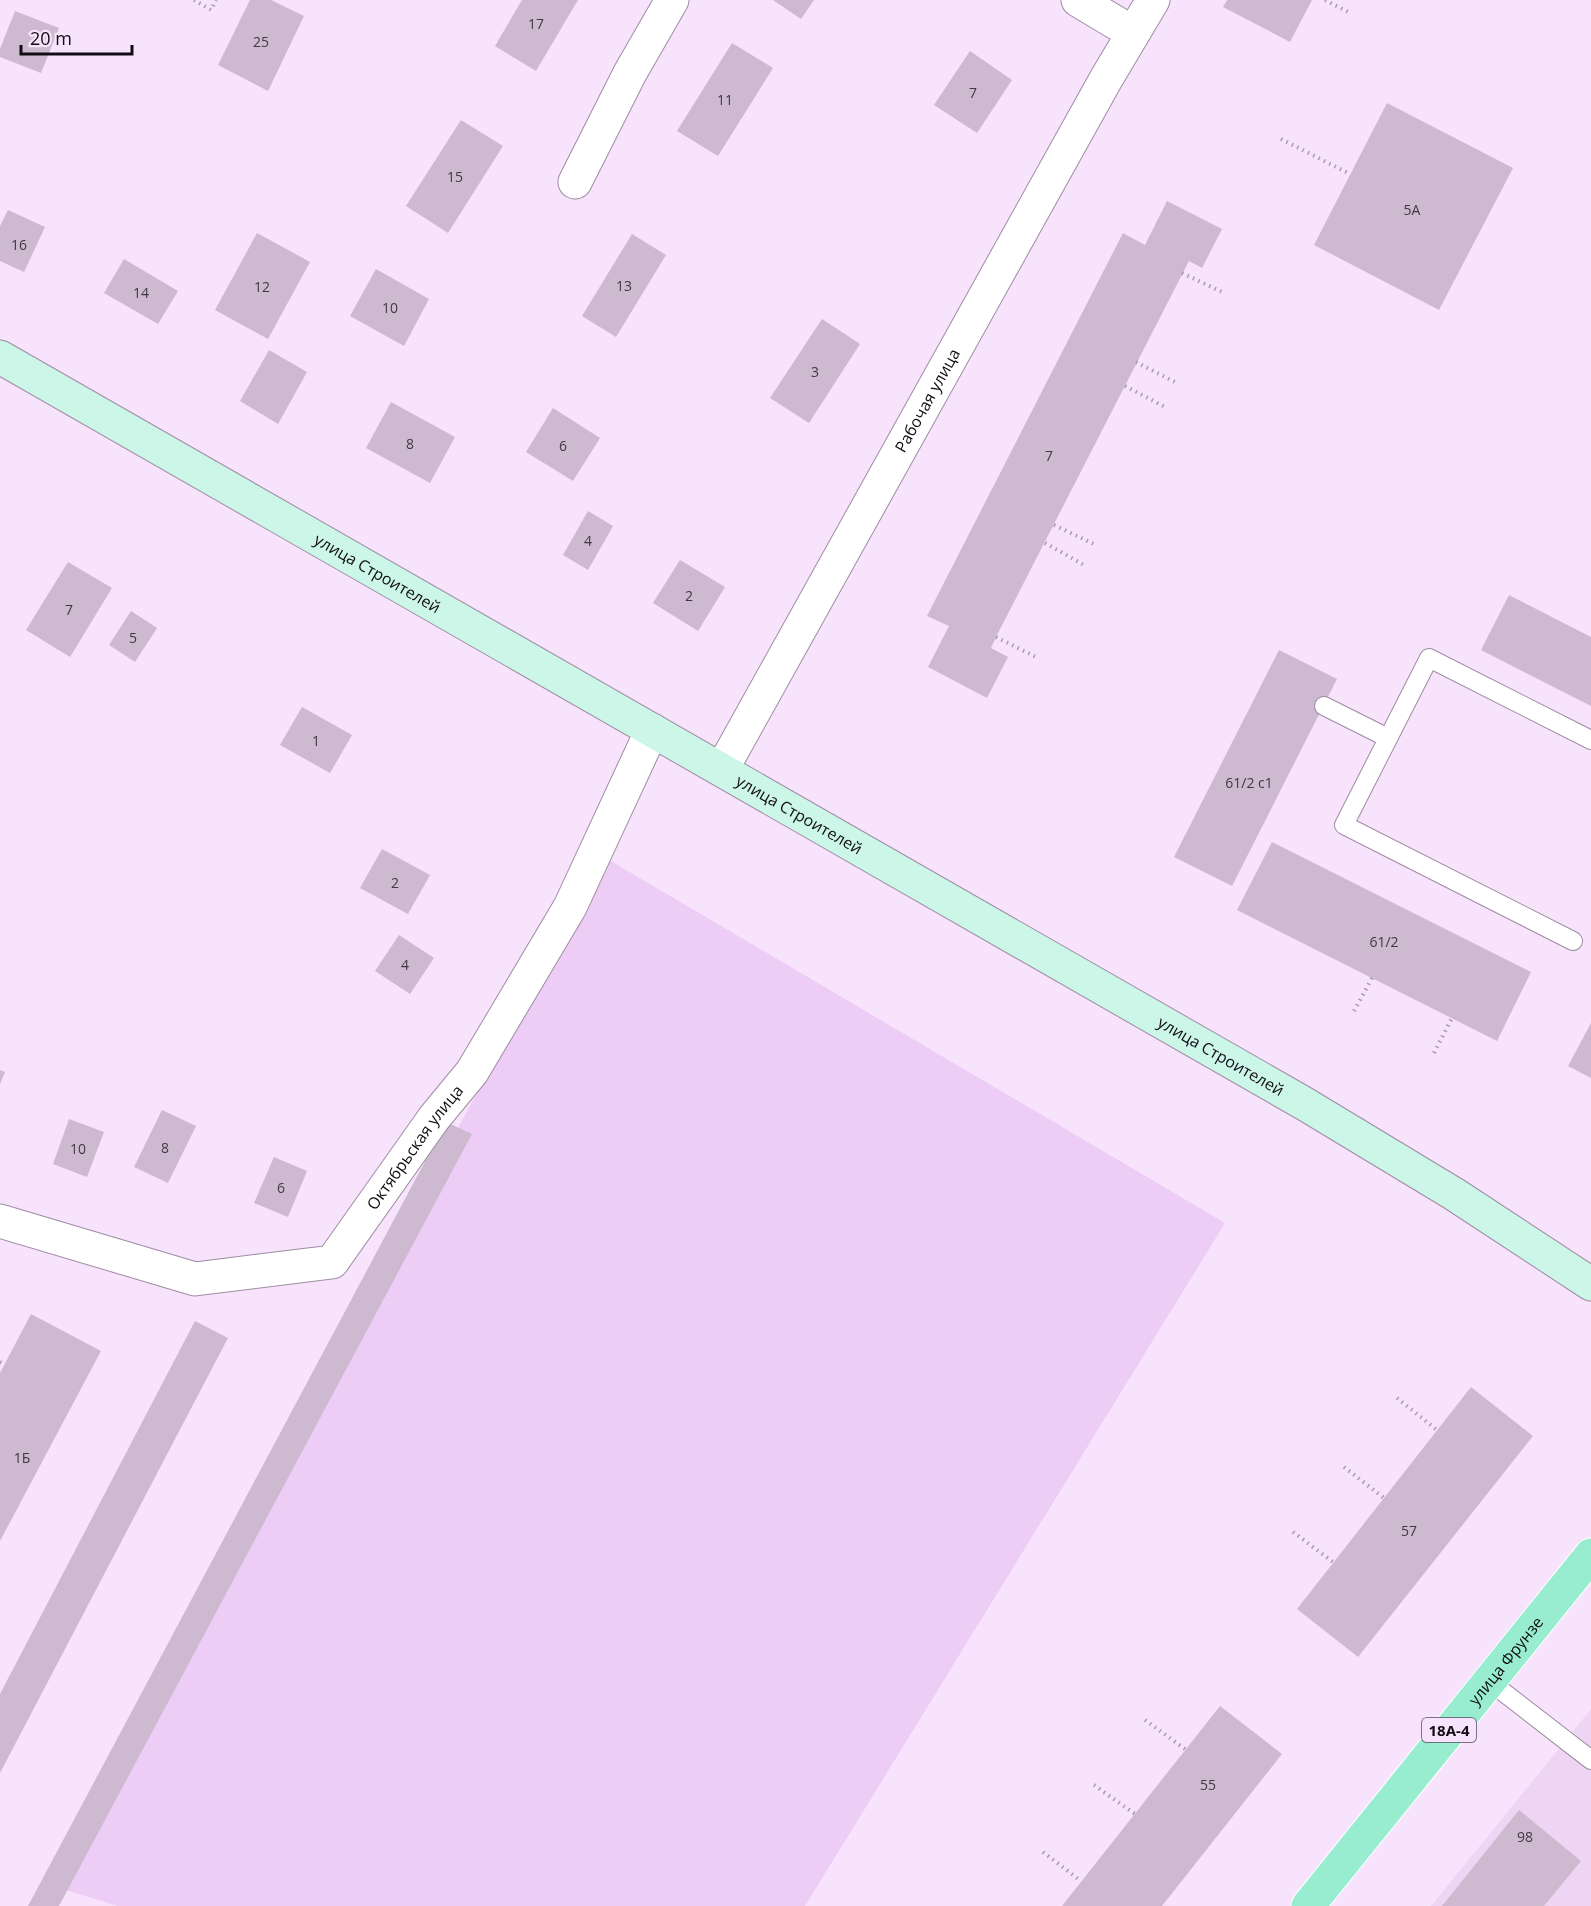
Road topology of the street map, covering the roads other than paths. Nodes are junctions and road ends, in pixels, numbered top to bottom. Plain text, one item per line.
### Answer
1 (672, 0) edge
2 (1078, 0) edge
3 (1153, 0) edge
4 (1133, 33) junction
5 (575, 182) dead end
6 (0, 357) edge
7 (1324, 706) dead end
8 (652, 730) junction
9 (1388, 738) junction
10 (1591, 740) edge
11 (722, 769) junction
12 (1573, 941) dead end
13 (0, 1221) edge
14 (1591, 1284) edge
15 (1591, 1556) edge
16 (1489, 1681) junction
17 (1591, 1760) edge
18 (1308, 1906) edge

1 - 5 street
2 - 4 street
3 - 4 street, Рабочая улица
4 - 11 street, Рабочая улица
6 - 8 street, улица Строителей
7 - 9 lane
8 - 11 street, улица Строителей
8 - 13 street, Октябрьская улица
9 - 10 lane
9 - 12 lane
11 - 14 street, улица Строителей
15 - 16 main road, улица Фрунзе / 18А-4
16 - 17 lane
16 - 18 main road, улица Фрунзе / 18А-4

